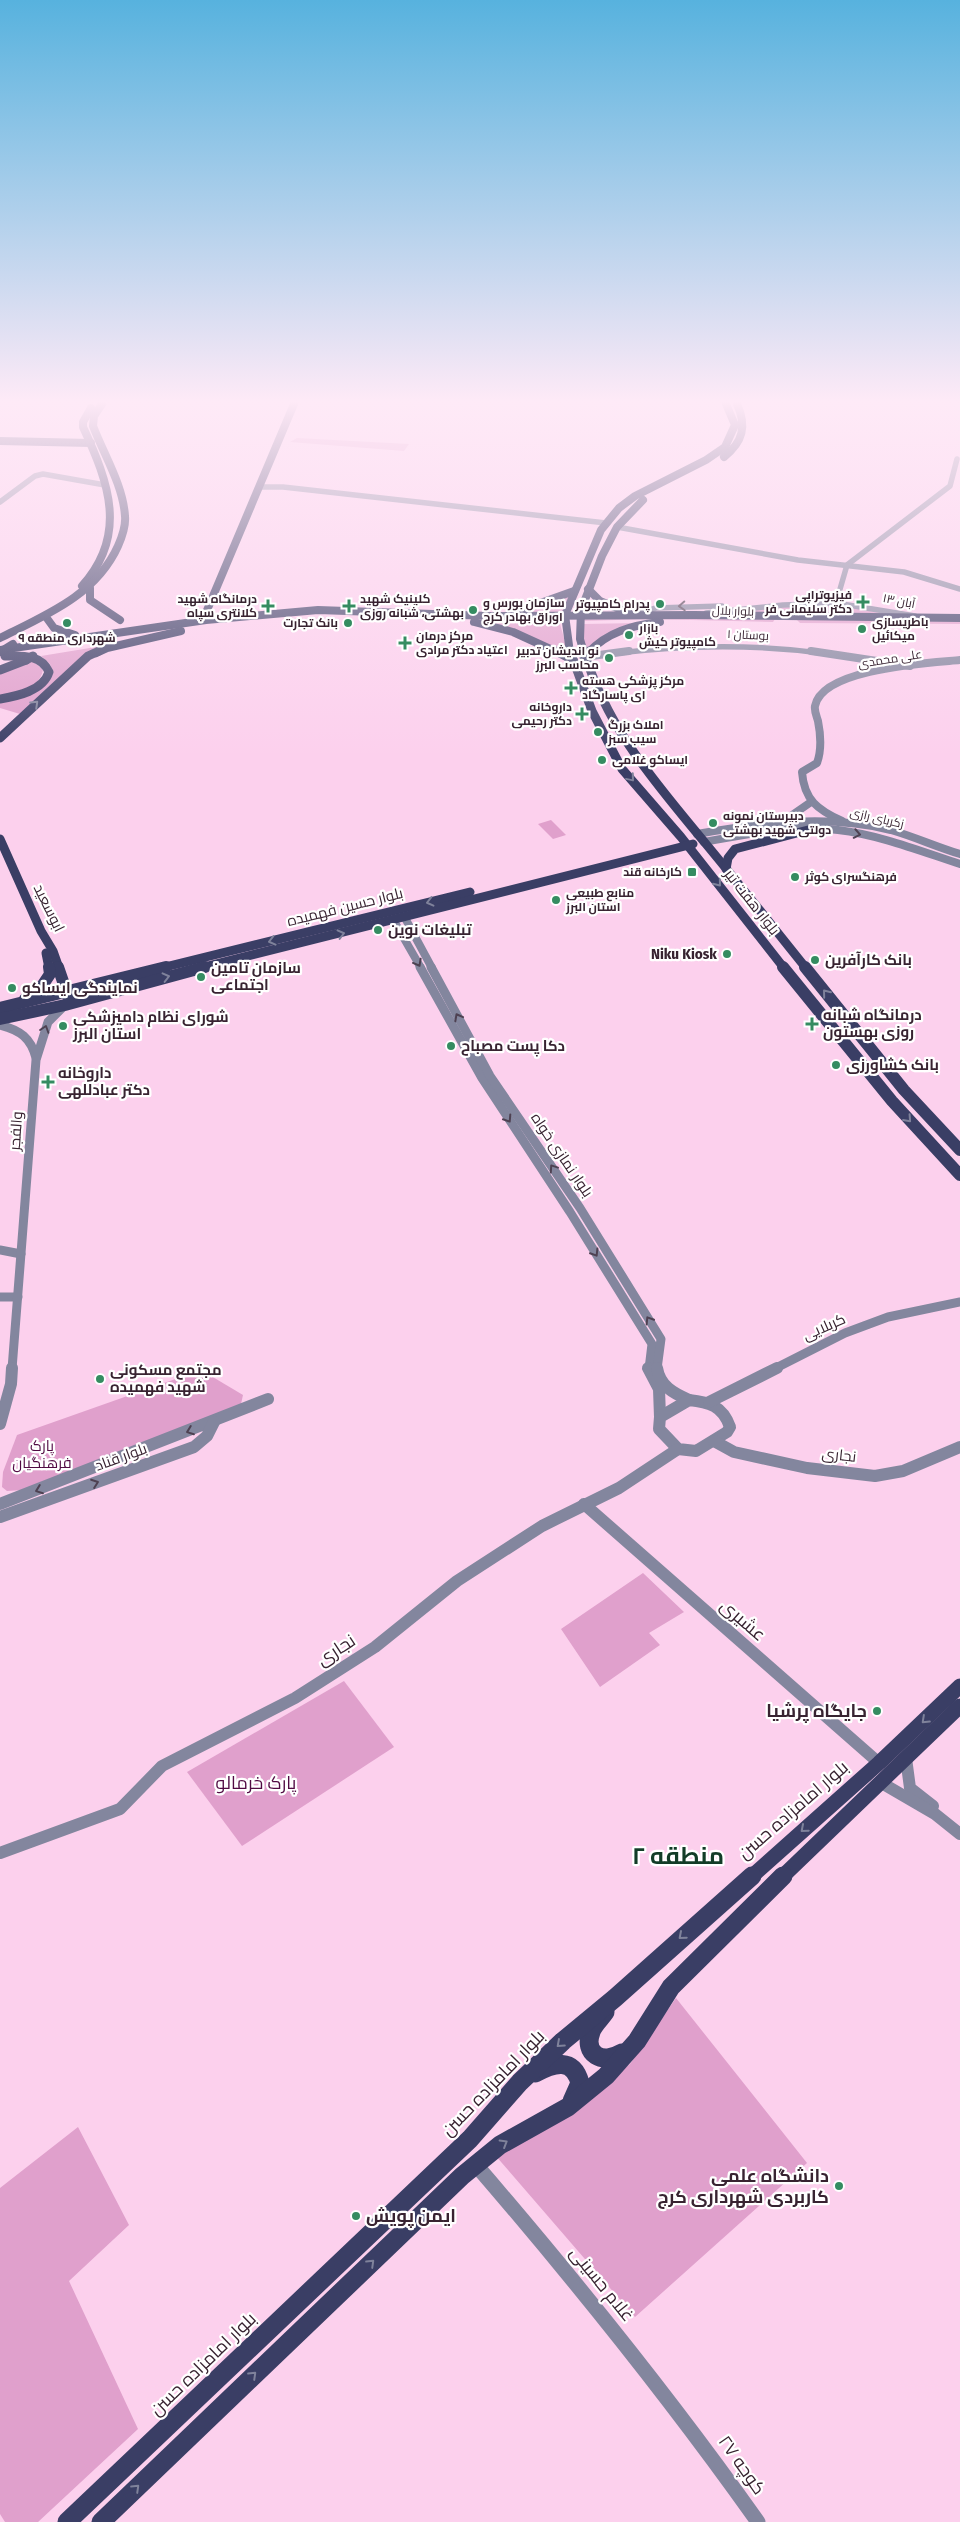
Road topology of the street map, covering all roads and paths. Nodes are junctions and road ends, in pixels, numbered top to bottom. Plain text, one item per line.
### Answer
1 (110, 522) edge
2 (124, 522) edge
3 (244, 522) edge
4 (572, 522) edge
5 (621, 522) edge
6 (903, 522) edge
7 (584, 523) junction
8 (606, 523) joint
9 (617, 527) junction
10 (602, 530) junction
11 (588, 560) junction
12 (600, 560) junction
13 (847, 565) junction
14 (90, 588) junction
15 (588, 589) junction
16 (960, 589) edge
17 (574, 590) junction
18 (836, 603) junction
19 (783, 605) junction
20 (55, 609) junction
21 (299, 611) junction
22 (347, 614) junction
23 (694, 614) junction
24 (205, 615) junction
25 (386, 615) junction
26 (633, 615) junction
27 (490, 616) junction
28 (46, 617) junction
29 (928, 618) junction
30 (960, 618) edge
31 (274, 619) junction
32 (565, 619) junction
33 (579, 619) junction
34 (120, 620) dead end
35 (796, 620) junction
36 (469, 621) junction
37 (668, 621) junction
38 (960, 626) edge
39 (0, 630) edge
40 (181, 631) junction
41 (75, 635) junction
42 (2, 648) edge
43 (584, 657) junction
44 (573, 660) junction
45 (960, 660) edge
46 (910, 666) junction
47 (0, 670) edge
48 (0, 699) edge
49 (0, 738) edge
50 (811, 802) junction
51 (783, 820) junction
52 (842, 821) junction
53 (746, 825) junction
54 (812, 829) junction
55 (752, 834) junction
56 (701, 838) junction
57 (0, 839) edge
58 (684, 842) junction
59 (960, 854) edge
60 (960, 864) edge
61 (726, 869) junction
62 (405, 918) junction
63 (394, 920) junction
64 (41, 931) junction
65 (61, 972) junction
66 (98, 984) junction
67 (68, 992) junction
68 (19, 1004) junction
69 (65, 1005) junction
70 (0, 1008) edge
71 (0, 1019) edge
72 (0, 1025) edge
73 (36, 1060) junction
74 (898, 1082) junction
75 (879, 1085) junction
76 (910, 1096) junction
77 (892, 1101) junction
78 (960, 1150) edge
79 (960, 1175) edge
80 (0, 1250) edge
81 (21, 1254) junction
82 (0, 1296) edge
83 (18, 1297) junction
84 (960, 1302) edge
85 (268, 1399) dead end
86 (689, 1400) junction
87 (709, 1402) junction
88 (660, 1416) junction
89 (214, 1422) junction
90 (0, 1424) edge
91 (714, 1441) junction
92 (960, 1447) edge
93 (678, 1449) junction
94 (0, 1496) edge
95 (17, 1498) junction
96 (0, 1504) edge
97 (584, 1504) junction
98 (0, 1517) edge
99 (960, 1686) edge
100 (960, 1706) edge
101 (906, 1758) junction
102 (879, 1762) junction
103 (880, 1782) junction
104 (960, 1826) edge
105 (960, 1834) edge
106 (0, 1853) edge
107 (615, 1998) junction
108 (637, 2041) junction
109 (520, 2082) junction
110 (568, 2107) junction
111 (476, 2165) junction
112 (694, 2431) joint
113 (67, 2522) edge
114 (101, 2522) edge
115 (758, 2522) edge

1 - 39 main road
2 - 14 main road
3 - 24 main road
4 - 7 street
5 - 9 main road
6 - 13 street
7 - 8 street
7 - 10 street
8 - 10 main road
9 - 12 main road
9 - 13 street
10 - 11 main road
11 - 12 main road
11 - 17 main road
12 - 15 main road
13 - 16 street
13 - 18 street
14 - 20 main road
14 - 34 main road
15 - 26 main road
15 - 33 main road
17 - 27 main road
17 - 32 main road
18 - 19 street, ۱۳ آبان
18 - 29 street, ۱۳ آبان
19 - 23 street, ۱۳ آبان
19 -> 26 street
20 - 28 main road
20 - 42 main road
21 - 22 main road
21 - 24 main road
21 - 42 main road
22 - 25 main road
22 - 31 main road
23 - 26 main road, بلوار بلال
23 - 35 main road, بلوار بلال
24 - 41 main road
25 - 27 main road
25 - 36 main road
26 - 33 main road, بلوار بلال
27 - 32 main road
28 - 41 main road
28 - 42 main road
29 - 30 main road, بلوار بلال
29 - 35 main road, بلوار بلال
31 - 40 main road
31 - 42 main road
32 - 33 main road, بلوار بلال
32 - 36 main road
32 - 44 main road, بلوار هفت تیر
33 - 37 main road, بلوار بلال
33 - 43 main road, بلوار هفت تیر
35 - 37 main road, بلوار بلال
35 - 38 main road, بلوار بلال
36 - 44 main road
37 - 43 main road
40 - 47 main road
49 -> 40 main road
41 - 42 main road
42 - 48 main road
43 - 46 street, بوستان ۱
43 - 56 main road, بلوار هفت تیر
44 -> 58 main road, بلوار هفت تیر
45 - 46 street, علی محمدی
46 - 50 street, علی محمدی
50 - 51 street
50 - 52 street
51 - 52 street, زکریای رازی
51 - 53 street, زکریای رازی
52 - 59 street, زکریای رازی
53 - 55 street
53 - 56 street, زکریای رازی
54 - 55 street, زکریای رازی
54 -> 60 street, زکریای رازی
54 - 61 main road
55 - 56 street, زکریای رازی
56 - 58 main road, بلوار حسین فهمیده
56 - 61 main road, بلوار هفت تیر
57 - 64 main road, ابوسعید
58 - 62 main road, بلوار حسین فهمیده
58 -> 66 main road, بلوار حسین فهمیده
58 -> 75 main road, بلوار هفت تیر
74 -> 61 main road, بلوار هفت تیر
62 - 63 main road, بلوار حسین فهمیده
86 -> 62 street, بلوار نمازی خواه
69 -> 63 main road, بلوار حسین فهمیده
63 -> 88 street, بلوار نمازی خواه
64 - 65 main road, ابوسعید
64 - 68 main road
65 - 66 main road
65 - 67 main road, ابوسعید
66 - 67 main road, بلوار حسین فهمیده
67 - 68 main road, بلوار حسین فهمیده
67 - 69 main road
68 - 70 main road, بلوار حسین فهمیده
69 - 71 main road, بلوار حسین فهمیده
73 -> 69 street
72 - 73 street
73 - 81 street, والفجر
74 - 75 main road
74 - 76 main road, بلوار هفت تیر
75 - 77 main road, بلوار هفت تیر
76 - 77 main road
76 - 78 main road, بلوار هفت تیر
77 -> 79 main road, بلوار هفت تیر
80 - 81 street
81 - 83 street, والفجر
82 - 83 street
83 - 90 street, والفجر
84 - 87 street, کربلایی
85 - 89 street, بلوار قناد
86 - 87 street
86 - 88 street
87 - 91 street
88 - 93 street
89 -> 95 street, بلوار قناد
98 -> 89 street, بلوار قناد
91 - 92 street, نجاری
91 - 93 street
93 - 97 street, نجاری
94 - 95 street
95 - 96 street, بلوار قناد
97 - 102 street, عشیری
97 - 106 street, نجاری
99 -> 102 main road, بلوار امامزاده حسن
100 - 101 main road
101 - 103 main road
101 - 104 street
102 -> 107 main road, بلوار امامزاده حسن
103 - 105 street
103 - 108 main road
107 - 108 main road
107 -> 109 main road, بلوار امامزاده حسن
108 - 110 main road
109 - 110 main road
109 - 113 main road, بلوار امامزاده حسن
111 -> 110 main road
111 - 112 street, غلام حسینی
114 -> 111 main road
112 - 115 street, کوچه ۲۷

